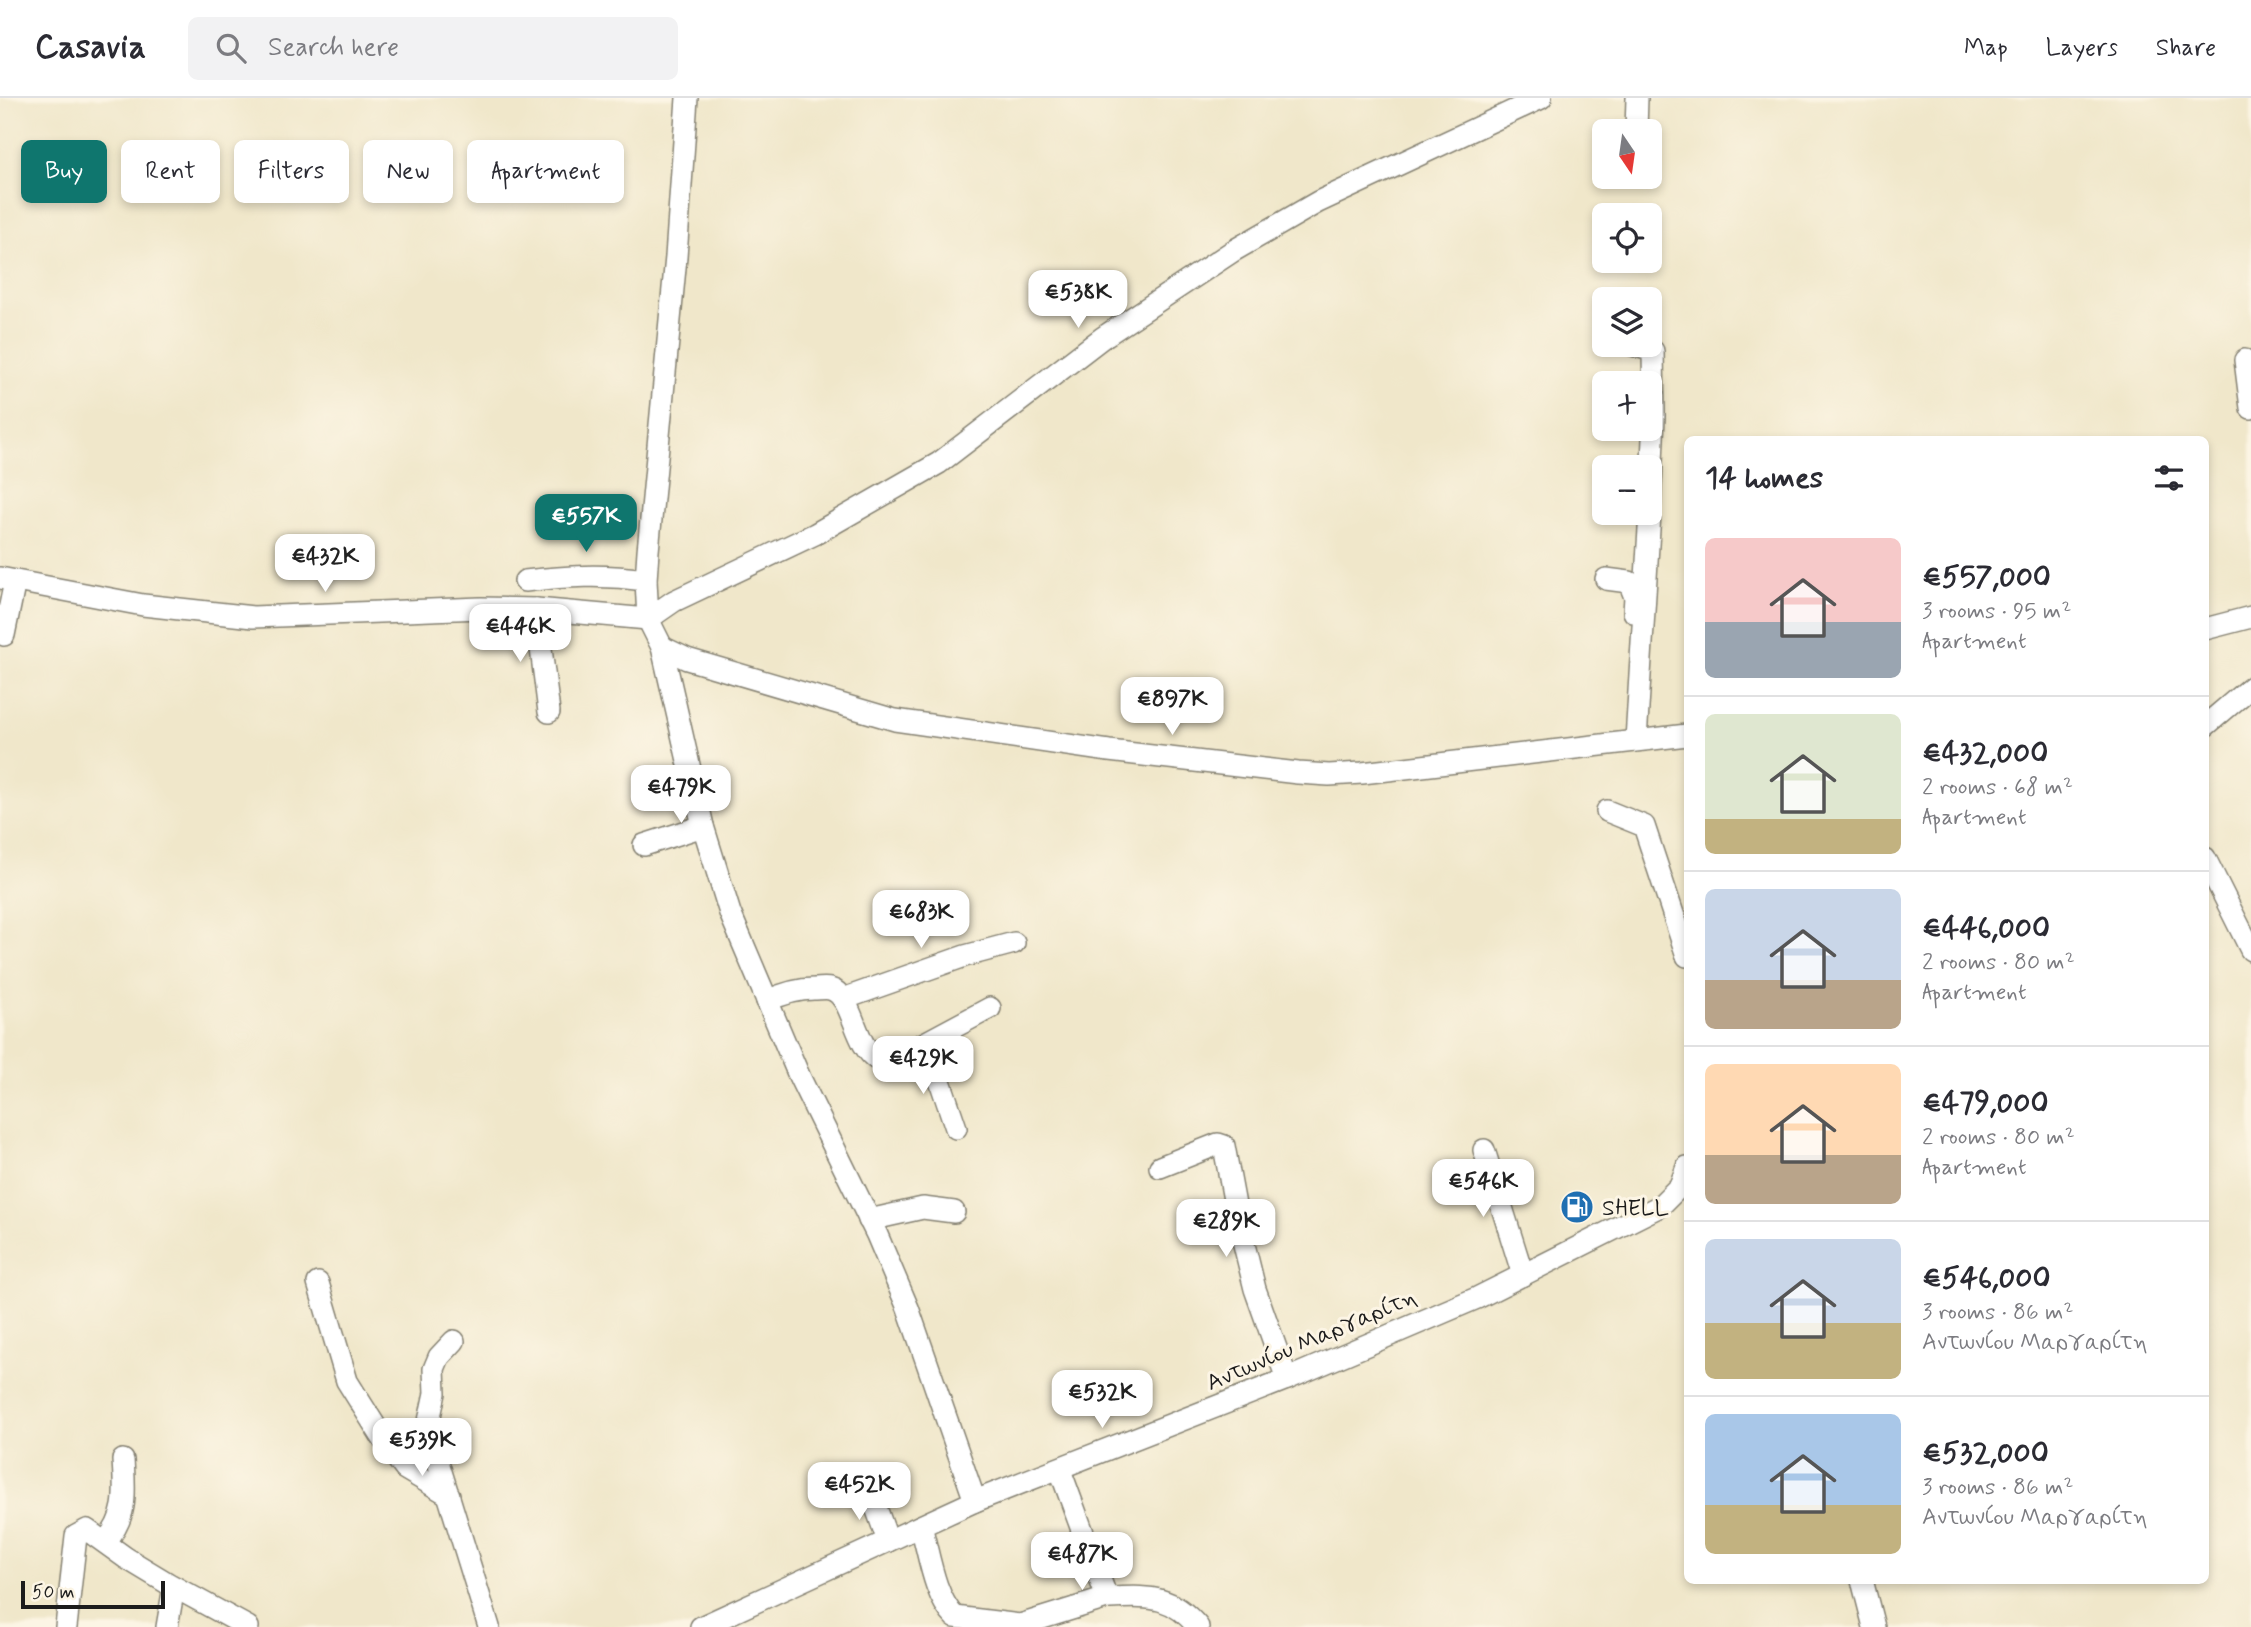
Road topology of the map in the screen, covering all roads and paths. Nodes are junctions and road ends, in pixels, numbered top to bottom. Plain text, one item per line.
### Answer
1 (687, 98) edge
2 (1541, 98) edge
3 (1637, 98) edge
4 (1636, 119) edge
5 (1653, 357) edge
6 (2245, 360) dead end
7 (2251, 408) edge
8 (1652, 455) edge
9 (1649, 525) edge
10 (1606, 579) dead end
11 (8, 580) edge
12 (646, 580) junction
13 (525, 581) dead end
14 (536, 609) junction
15 (2251, 617) edge
16 (648, 619) junction
17 (2209, 628) edge
18 (4, 635) dead end
19 (662, 647) junction
20 (2251, 687) edge
21 (550, 712) dead end
22 (2209, 723) edge
23 (1684, 735) edge
24 (1631, 741) junction
25 (1607, 811) dead end
26 (703, 826) junction
27 (644, 845) dead end
28 (2209, 866) edge
29 (1014, 943) dead end
30 (1684, 947) edge
31 (2251, 950) edge
32 (843, 999) junction
33 (766, 1001) junction
34 (990, 1008) dead end
35 (914, 1049) junction
36 (956, 1128) dead end
37 (1484, 1150) dead end
38 (1160, 1167) dead end
39 (1684, 1175) edge
40 (954, 1212) dead end
41 (869, 1220) junction
42 (1522, 1275) junction
43 (318, 1283) dead end
44 (454, 1341) dead end
45 (1287, 1379) junction
46 (123, 1460) dead end
47 (1060, 1470) junction
48 (869, 1488) dead end
49 (449, 1495) junction
50 (975, 1501) junction
51 (921, 1526) junction
52 (888, 1541) junction
53 (105, 1542) junction
54 (1863, 1584) edge
55 (174, 1587) junction
56 (1107, 1598) junction
57 (726, 1621) edge
58 (1020, 1626) edge
59 (66, 1627) edge
60 (167, 1627) edge
61 (248, 1627) edge
62 (489, 1627) edge
63 (701, 1627) edge
64 (1198, 1627) edge
65 (1874, 1627) edge

1 - 12 street
2 - 16 street
3 - 4 street
5 - 8 street
6 - 7 street
9 - 24 street
10 - 24 street
11 - 14 street
11 - 18 street
12 - 13 street
12 - 16 street
14 - 16 street
14 - 21 street
15 - 17 street
16 - 19 street
19 - 24 street
19 - 26 street
20 - 22 street
23 - 24 street
25 - 30 street
26 - 27 street
26 - 33 street
28 - 31 street
29 - 32 street
32 - 33 street
32 - 35 street
33 - 41 street
34 - 35 street
35 - 36 street
37 - 42 street
38 - 45 street
39 - 42 street, Αντωνίου Μαργαρίτη
40 - 41 street
41 - 50 street
42 - 45 street, Αντωνίου Μαργαρίτη
43 - 49 street
44 - 49 street
45 - 47 street, Αντωνίου Μαργαρίτη
46 - 53 street
47 - 50 street, Αντωνίου Μαργαρίτη
47 - 56 street
48 - 52 street
49 - 62 street
50 - 51 street, Αντωνίου Μαργαρίτη
51 - 52 street, Αντωνίου Μαργαρίτη
51 - 58 street
52 - 57 street, Αντωνίου Μαργαρίτη
53 - 55 street
53 - 59 street
54 - 65 street
55 - 60 street
55 - 61 street
56 - 58 street
56 - 64 street
57 - 63 street, Αντωνίου Μαργαρίτη

